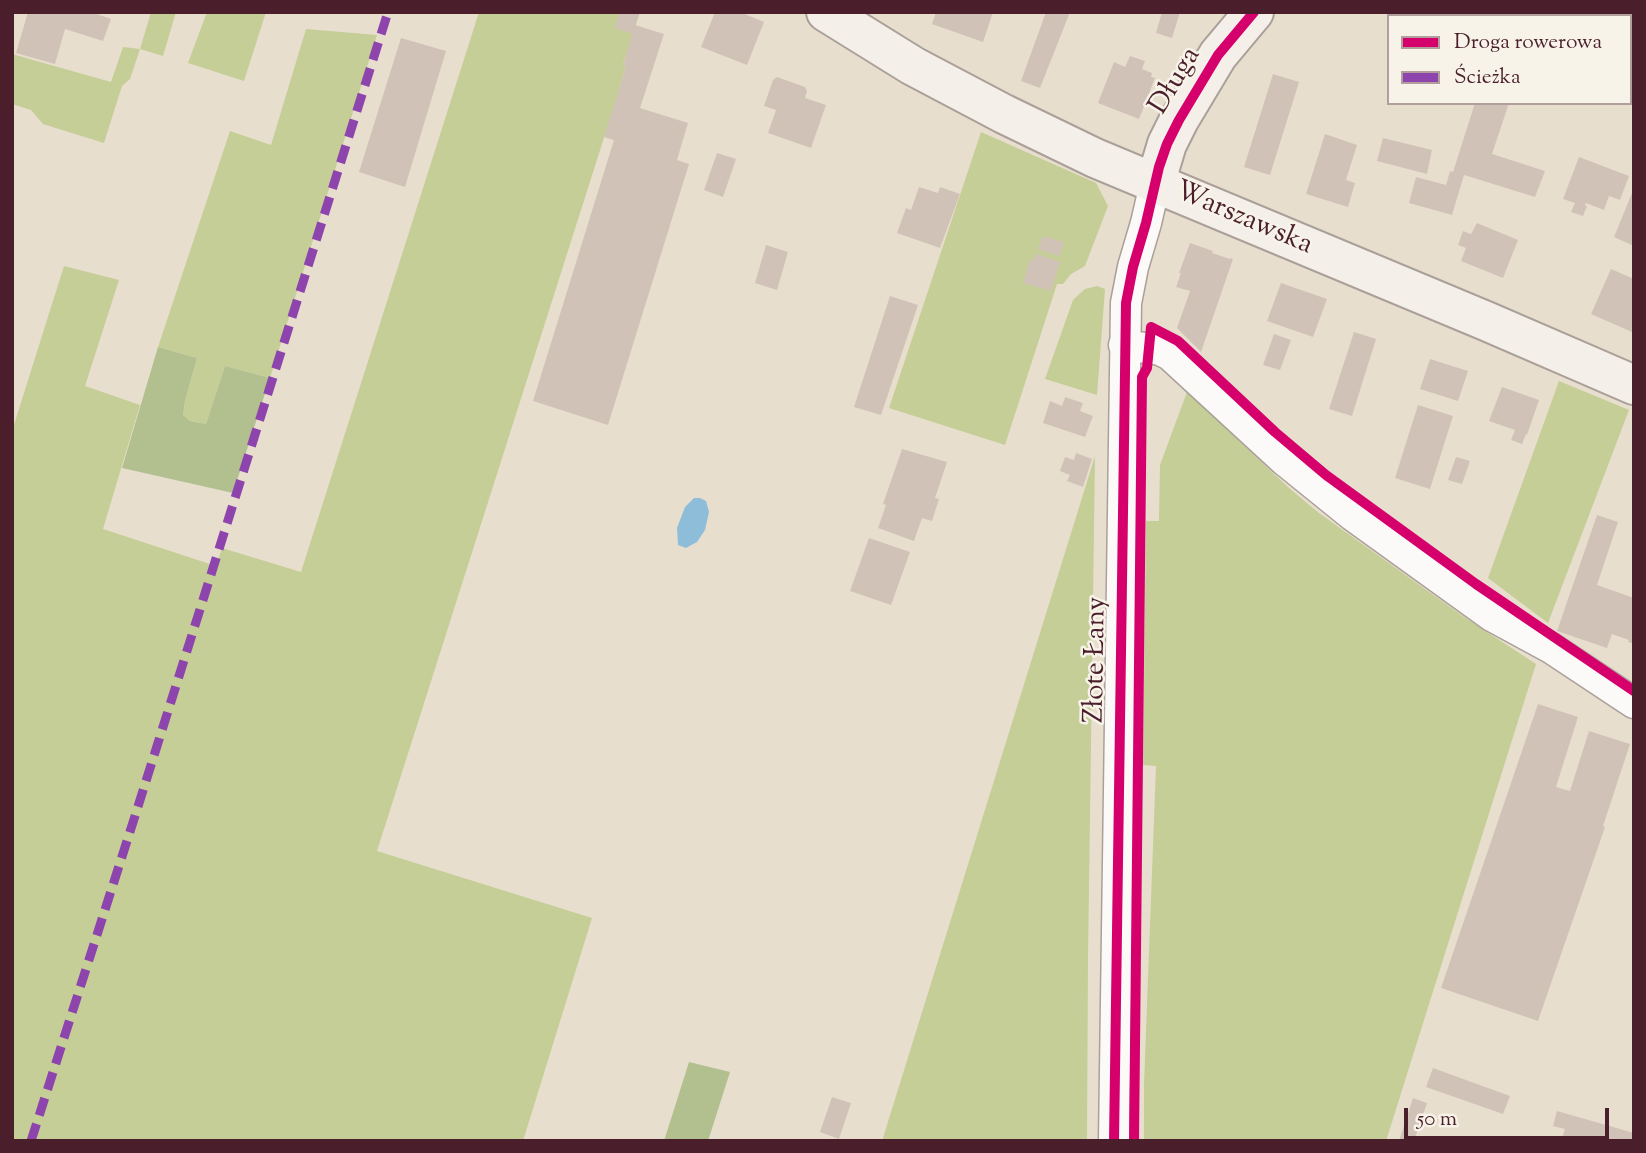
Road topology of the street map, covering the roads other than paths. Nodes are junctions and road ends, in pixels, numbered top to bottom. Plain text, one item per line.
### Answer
1 (826, 12) edge
2 (1254, 12) edge
3 (1155, 184) junction
4 (1124, 345) junction
5 (1634, 385) edge
6 (1634, 704) edge
7 (1114, 1141) edge

1 - 3 street, Warszawska
2 - 3 street, Długa
3 - 4 street, Złote Łany
3 - 5 street, Warszawska
4 - 6 street
4 - 7 street, Złote Łany

